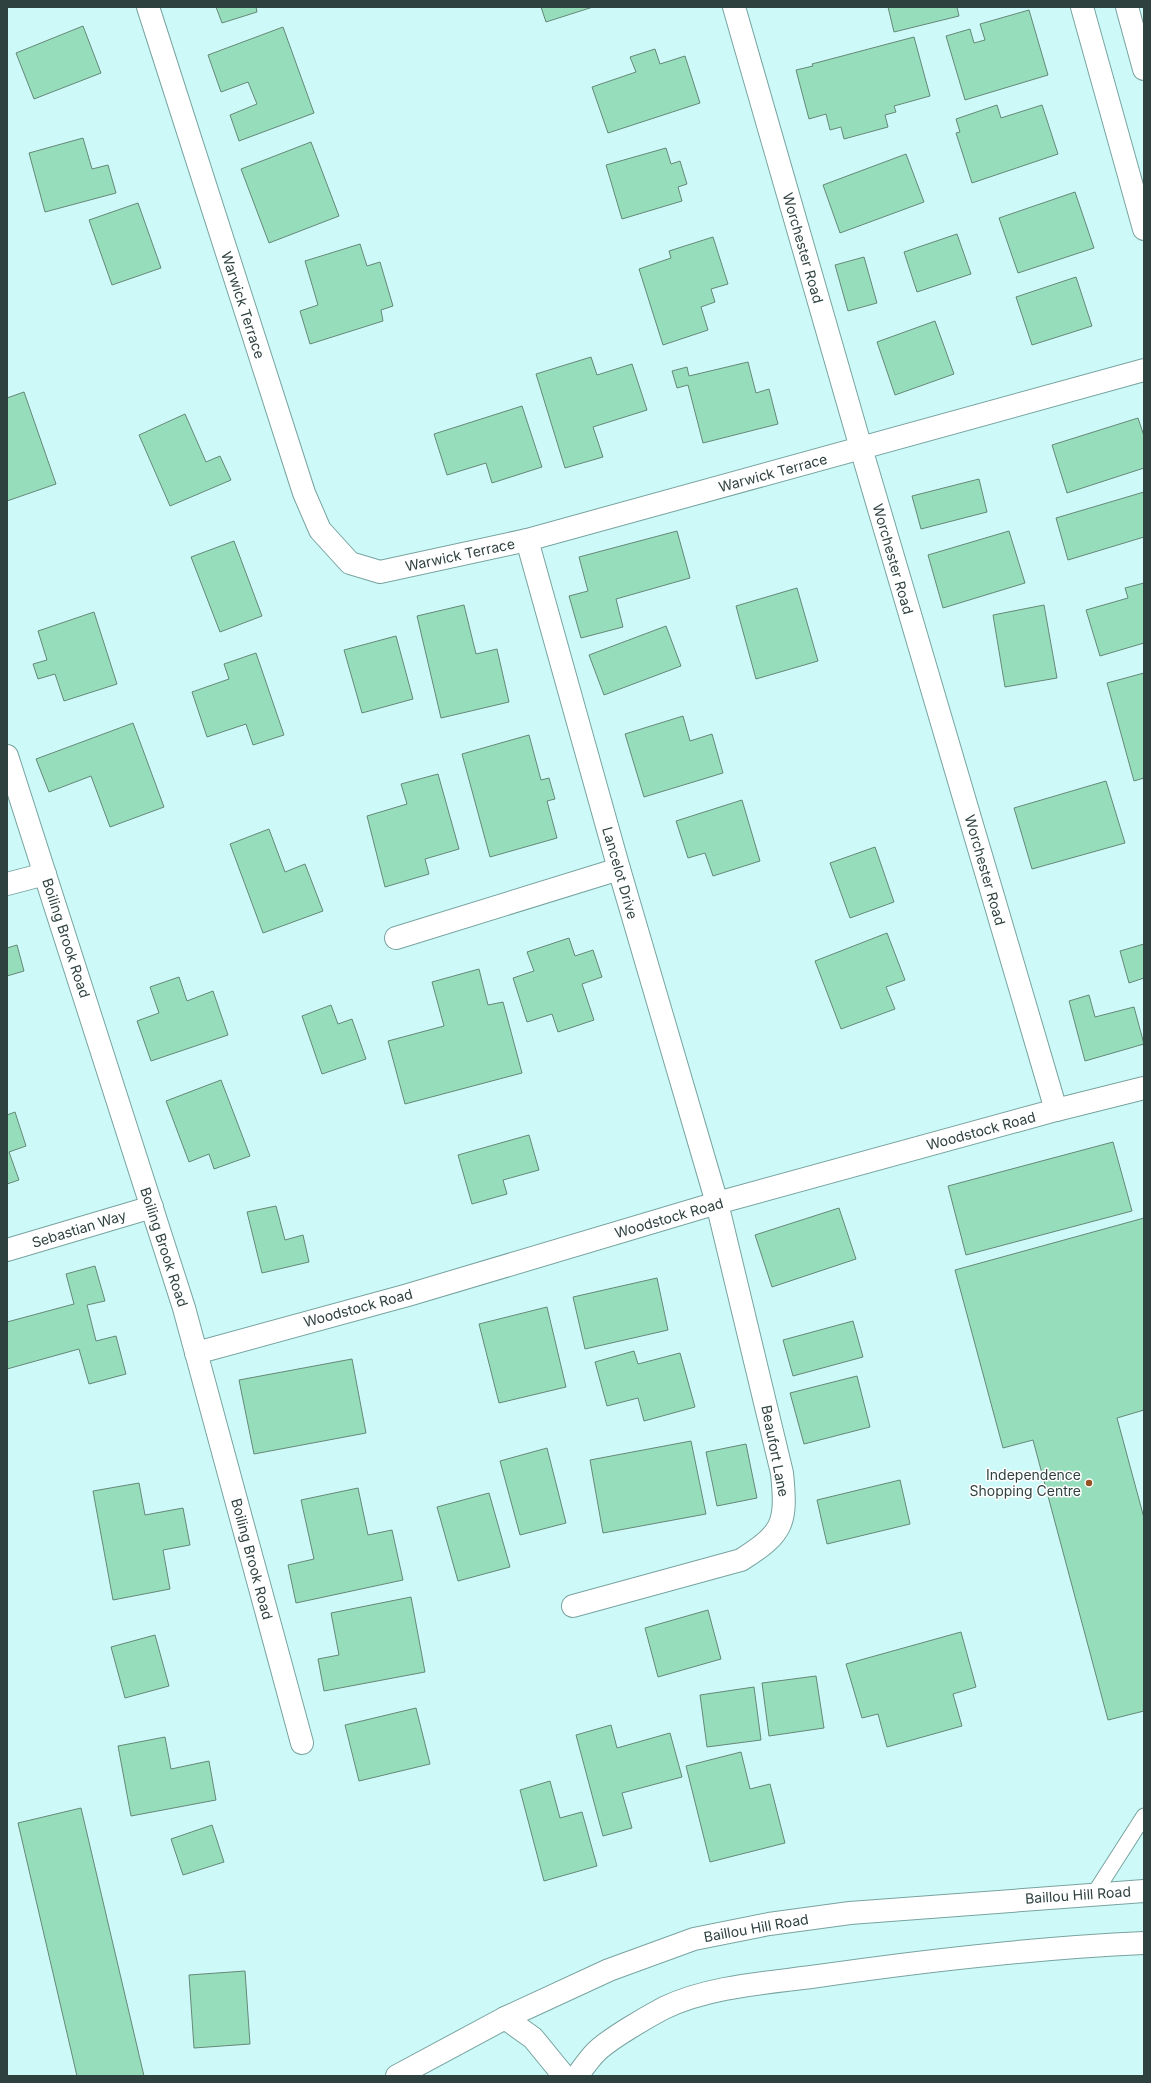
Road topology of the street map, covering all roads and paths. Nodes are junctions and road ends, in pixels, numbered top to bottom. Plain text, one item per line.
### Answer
1 (148, 7) edge
2 (734, 7) edge
3 (1082, 7) edge
4 (1127, 7) edge
5 (1144, 69) edge
6 (1144, 228) edge
7 (1144, 370) edge
8 (861, 448) junction
9 (527, 540) junction
10 (7, 756) edge
11 (619, 869) junction
12 (45, 874) junction
13 (7, 884) edge
14 (396, 938) dead end
15 (1144, 1088) edge
16 (1056, 1110) junction
17 (717, 1204) junction
18 (152, 1207) junction
19 (7, 1250) edge
20 (196, 1353) junction
21 (574, 1606) dead end
22 (302, 1743) dead end
23 (1144, 1816) edge
24 (1144, 1891) edge
25 (1094, 1894) junction
26 (1144, 1942) edge
27 (505, 2018) junction
28 (397, 2076) edge
29 (564, 2076) edge
30 (577, 2076) edge

1 - 9 main road, Warwick Terrace
2 - 8 main road, Worchester Road
3 - 6 main road
4 - 5 main road
7 - 8 main road, Warwick Terrace
8 - 9 main road, Warwick Terrace
8 - 16 main road, Worchester Road
9 - 11 main road, Lancelot Drive
10 - 12 main road, Boiling Brook Road
11 - 14 main road
11 - 17 main road, Lancelot Drive
12 - 13 main road
12 - 18 main road, Boiling Brook Road
15 - 16 main road, Woodstock Road
16 - 17 main road, Woodstock Road
17 - 20 main road, Woodstock Road
17 - 21 main road, Beaufort Lane
18 - 19 main road, Sebastian Way
18 - 20 main road, Boiling Brook Road
20 - 22 main road, Boiling Brook Road
23 - 25 lane
24 - 25 main road, Baillou Hill Road
25 - 27 main road, Baillou Hill Road
26 - 30 main road
27 - 28 main road, Baillou Hill Road
27 - 29 main road

